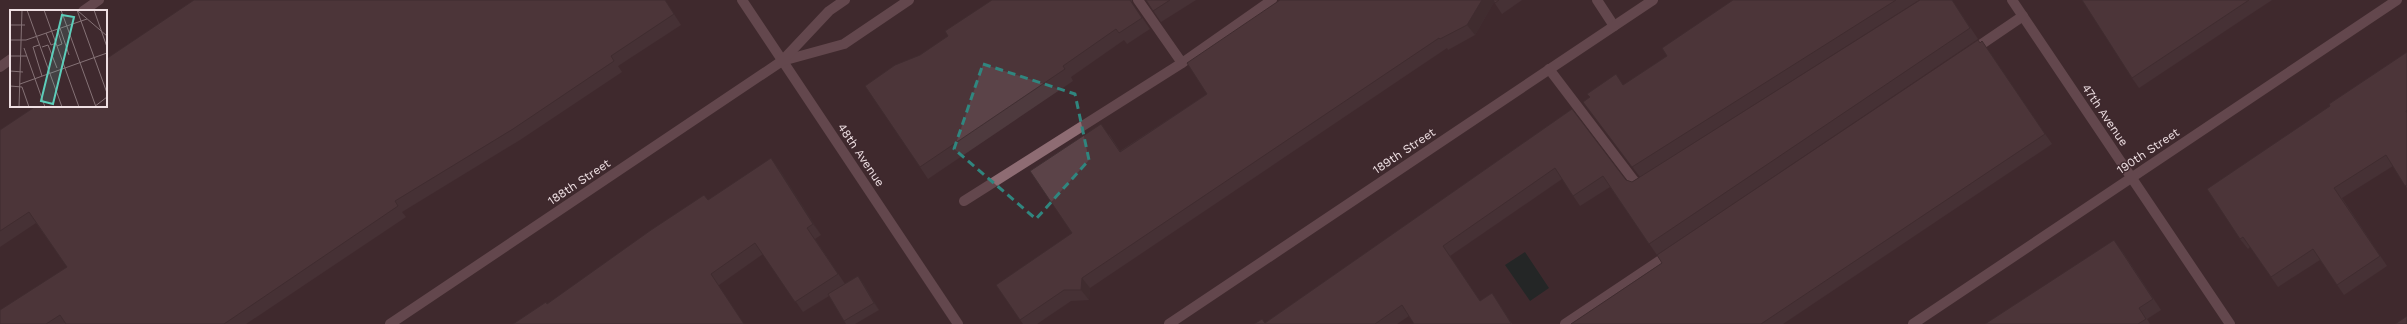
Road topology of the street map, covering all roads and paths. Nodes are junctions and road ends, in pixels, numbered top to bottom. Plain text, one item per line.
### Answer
1 (99, 0) edge
2 (742, 0) edge
3 (845, 0) edge
4 (909, 0) edge
5 (1138, 0) edge
6 (1272, 0) edge
7 (1597, 0) edge
8 (1653, 0) edge
9 (2012, 0) edge
10 (2397, 0) edge
11 (84, 10) edge
12 (2023, 16) junction
13 (1614, 26) junction
14 (1962, 57) edge
15 (10, 60) edge
16 (782, 61) junction
17 (1182, 63) junction
18 (0, 67) edge
19 (1549, 70) junction
20 (1651, 178) edge
21 (2131, 178) junction
22 (964, 201) dead end
23 (1677, 248) edge
24 (390, 324) edge
25 (958, 324) edge
26 (1169, 324) edge
27 (1565, 324) edge
28 (1913, 324) edge
29 (2230, 324) edge

1 - 11 street
2 - 16 street, 48th Avenue
3 - 16 street, 188th Street
4 - 16 street, 188th Street
5 - 17 street
6 - 17 street
7 - 13 street
8 - 13 street, 189th Street
9 - 12 street, 47th Avenue
10 - 21 street, 190th Street
12 - 14 street
12 - 21 street, 47th Avenue
13 - 19 street, 189th Street
15 - 18 street
16 - 24 street, 188th Street
16 - 25 street, 48th Avenue
17 - 22 street
19 - 20 street
19 - 26 street, 189th Street
21 - 28 street, 190th Street
21 - 29 street, 47th Avenue
23 - 27 street

